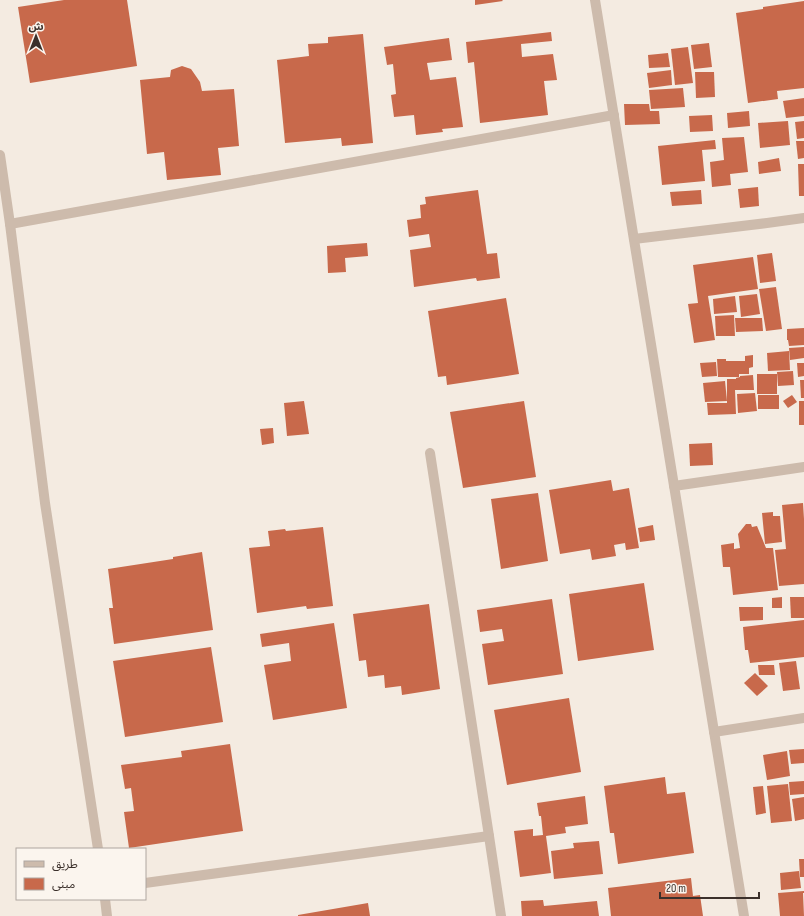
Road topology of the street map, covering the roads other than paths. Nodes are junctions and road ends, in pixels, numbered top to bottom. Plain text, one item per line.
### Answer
1 (595, 0) edge
2 (614, 115) junction
3 (0, 155) edge
4 (804, 218) edge
5 (10, 224) junction
6 (634, 239) junction
7 (430, 454) dead end
8 (804, 467) edge
9 (674, 486) junction
10 (804, 718) edge
11 (714, 732) junction
12 (490, 836) junction
13 (98, 848) edge
14 (146, 883) edge
15 (105, 900) edge
16 (107, 916) edge
17 (501, 916) edge
18 (744, 916) edge

1 - 2 street
2 - 5 street
2 - 6 street
3 - 5 street
4 - 6 street
5 - 13 street
6 - 9 street
7 - 12 street
8 - 9 street
9 - 11 street
10 - 11 street
11 - 18 street
12 - 14 street
12 - 17 street
15 - 16 street

